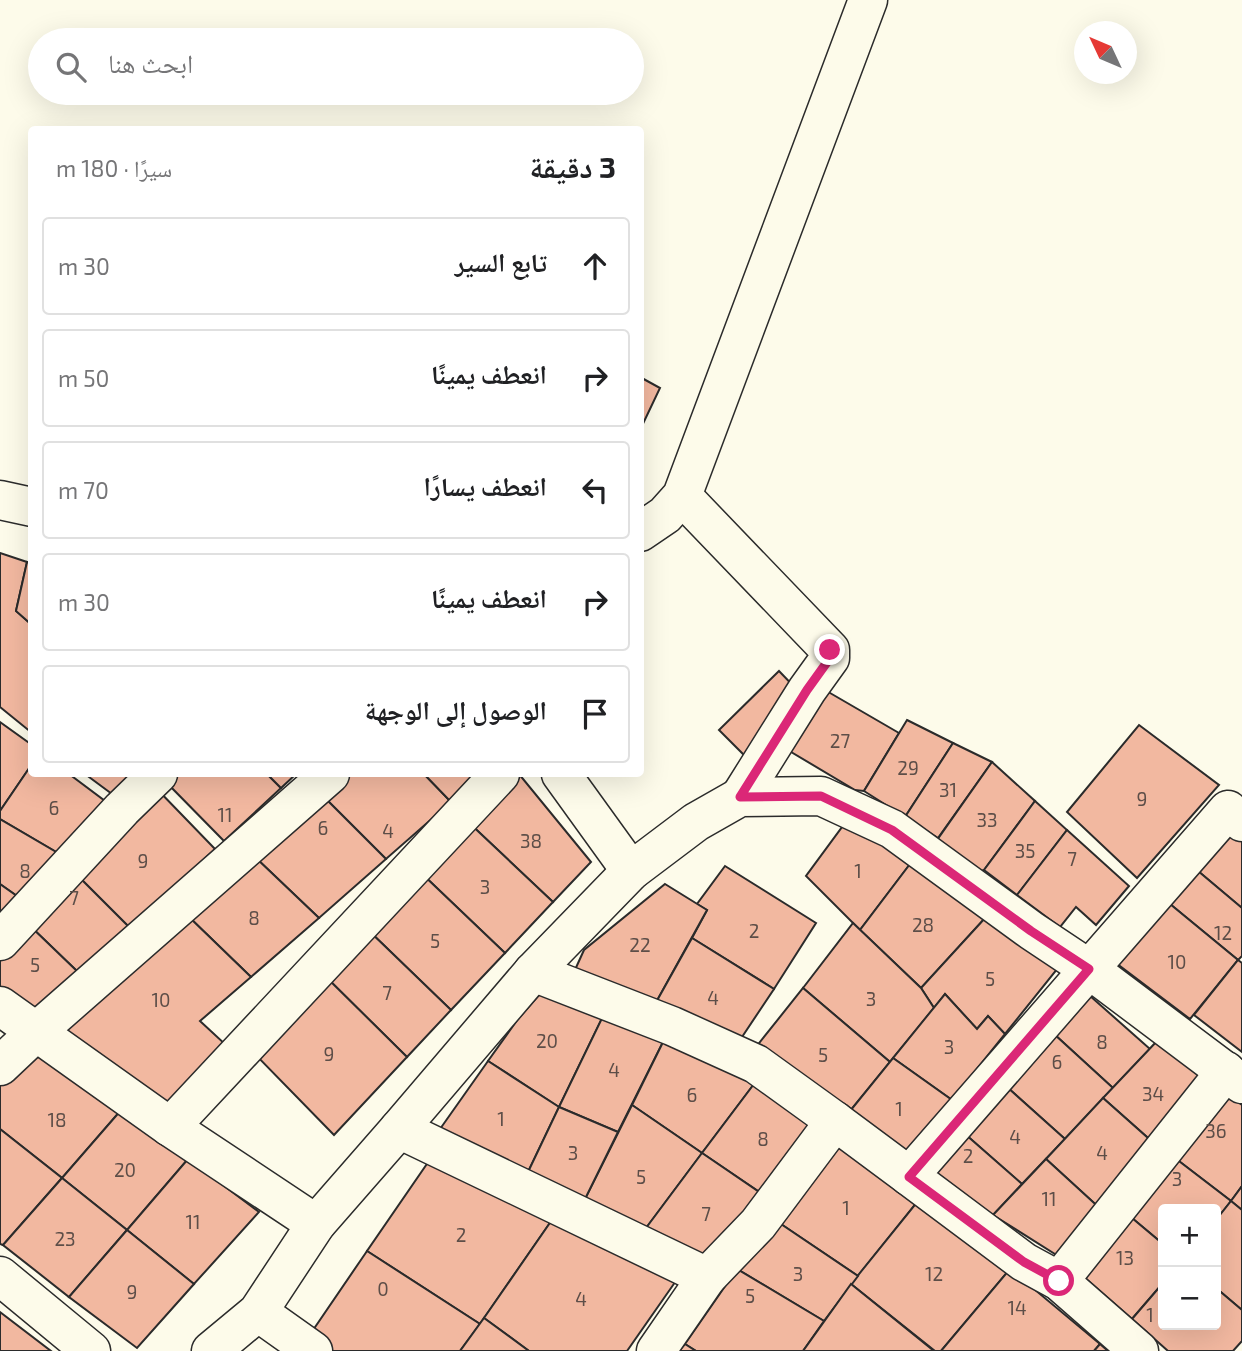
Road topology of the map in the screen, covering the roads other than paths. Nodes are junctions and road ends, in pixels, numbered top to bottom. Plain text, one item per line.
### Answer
1 (868, 0) edge
2 (682, 496) junction
3 (0, 500) edge
4 (28, 506) edge
5 (644, 529) edge
6 (155, 777) edge
7 (327, 777) edge
8 (497, 777) edge
9 (563, 777) edge
10 (740, 797) junction
11 (1237, 813) edge
12 (631, 872) junction
13 (0, 941) edge
14 (1089, 969) junction
15 (533, 972) junction
16 (0, 1006) edge
17 (36, 1032) junction
18 (0, 1066) edge
19 (1234, 1078) edge
20 (835, 1121) junction
21 (170, 1127) junction
22 (399, 1129) junction
23 (909, 1177) junction
24 (316, 1224) junction
25 (0, 1276) edge
26 (707, 1278) junction
27 (1059, 1281) junction
28 (258, 1312) junction
29 (91, 1351) edge
30 (211, 1351) edge
31 (313, 1351) edge
32 (656, 1351) edge
33 (1139, 1351) edge

1 - 2 street
2 - 5 street
2 - 10 street
3 - 4 street
6 - 13 street
7 - 17 street
8 - 21 street
9 - 12 street
10 - 12 street
10 - 14 street
11 - 14 street
12 - 15 street
14 - 19 street
14 - 23 street
15 - 20 street
15 - 22 street
16 - 17 street
17 - 18 street
17 - 21 street
19 - 27 street
20 - 23 street
20 - 26 street
21 - 24 street
22 - 24 street
22 - 26 street
23 - 27 street
24 - 28 street
25 - 29 street
26 - 32 street
27 - 33 street
28 - 30 street
28 - 31 street

